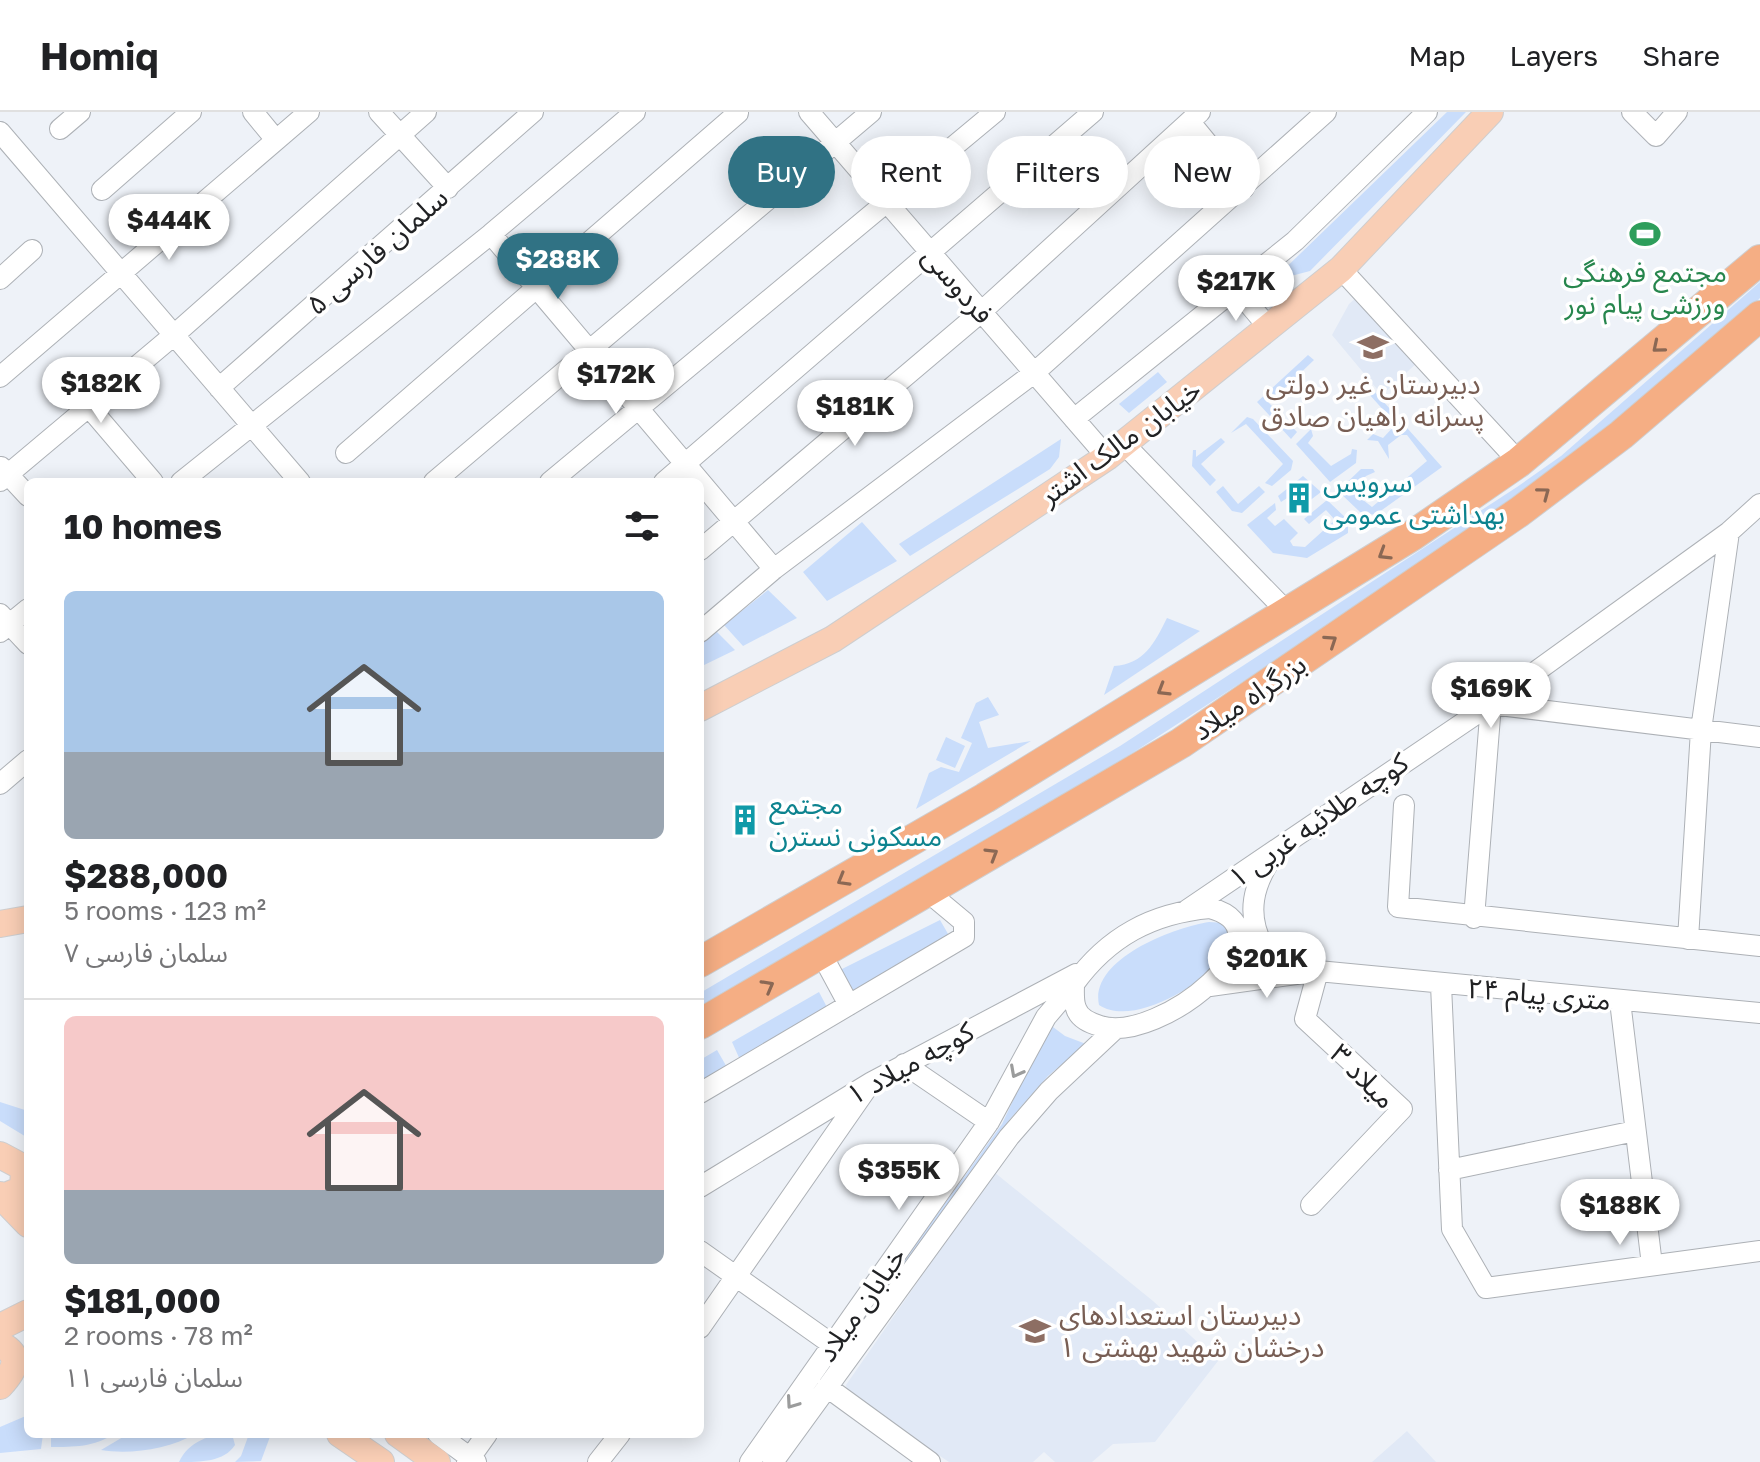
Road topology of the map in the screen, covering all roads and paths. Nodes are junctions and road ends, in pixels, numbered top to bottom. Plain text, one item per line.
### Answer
1 (80, 112) edge
2 (191, 112) edge
3 (253, 112) edge
4 (309, 112) edge
5 (379, 112) edge
6 (426, 112) edge
7 (533, 112) edge
8 (635, 112) edge
9 (809, 112) edge
10 (871, 112) edge
11 (995, 112) edge
12 (1093, 112) edge
13 (1326, 112) edge
14 (1427, 112) edge
15 (1490, 112) edge
16 (1632, 112) edge
17 (1677, 112) edge
18 (738, 113) edge
19 (1195, 117) edge
20 (60, 129) dead end
21 (0, 132) edge
22 (400, 134) junction
23 (830, 136) edge
24 (966, 136) edge
25 (1208, 136) edge
26 (276, 140) junction
27 (835, 140) edge
28 (835, 142) edge
29 (851, 161) edge
30 (1260, 173) edge
31 (448, 188) junction
32 (102, 190) dead end
33 (755, 208) edge
34 (878, 208) edge
35 (892, 208) edge
36 (1221, 208) edge
37 (491, 234) junction
38 (32, 250) dead end
39 (931, 254) junction
40 (1760, 260) edge
41 (1341, 269) junction
42 (121, 274) junction
43 (0, 279) edge
44 (538, 289) junction
45 (1236, 289) junction
46 (981, 312) junction
47 (1760, 316) edge
48 (1270, 329) junction
49 (174, 335) junction
50 (588, 349) junction
51 (1034, 373) junction
52 (0, 377) edge
53 (219, 388) junction
54 (89, 407) junction
55 (639, 408) junction
56 (1074, 419) junction
57 (252, 426) junction
58 (1116, 451) junction
59 (346, 453) dead end
60 (1519, 462) junction
61 (686, 464) junction
62 (3, 473) edge
63 (150, 478) edge
64 (186, 478) edge
65 (297, 478) edge
66 (439, 478) edge
67 (555, 478) edge
68 (669, 478) edge
69 (698, 478) edge
70 (704, 485) edge
71 (24, 492) edge
72 (1760, 504) edge
73 (734, 521) junction
74 (1729, 532) junction
75 (704, 547) edge
76 (774, 569) junction
77 (24, 611) edge
78 (1289, 614) junction
79 (3, 623) edge
80 (704, 629) edge
81 (24, 641) edge
82 (1491, 704) junction
83 (704, 706) edge
84 (1701, 730) junction
85 (1760, 737) edge
86 (24, 764) edge
87 (3, 782) edge
88 (1404, 805) dead end
89 (1279, 846) junction
90 (928, 892) junction
91 (0, 904) edge
92 (24, 904) edge
93 (1187, 910) junction
94 (1474, 918) junction
95 (24, 920) edge
96 (0, 924) edge
97 (1239, 931) junction
98 (1688, 939) junction
99 (1760, 946) edge
100 (1264, 948) junction
101 (822, 955) junction
102 (704, 960) edge
103 (1318, 971) junction
104 (1078, 977) junction
105 (1441, 985) junction
106 (1210, 986) junction
107 (1620, 1001) junction
108 (849, 1005) junction
109 (1004, 1011) junction
110 (1760, 1013) edge
111 (704, 1022) edge
112 (1039, 1030) junction
113 (1114, 1030) junction
114 (904, 1064) junction
115 (872, 1082) junction
116 (704, 1091) edge
117 (989, 1122) junction
118 (1635, 1131) junction
119 (0, 1155) edge
120 (24, 1168) edge
121 (1449, 1170) junction
122 (24, 1182) edge
123 (704, 1185) edge
124 (1, 1196) edge
125 (1311, 1205) dead end
126 (24, 1220) edge
127 (1760, 1251) edge
128 (704, 1254) edge
129 (1652, 1265) junction
130 (737, 1278) junction
131 (24, 1315) edge
132 (704, 1323) edge
133 (0, 1327) edge
134 (0, 1344) edge
135 (833, 1345) junction
136 (24, 1383) edge
137 (827, 1387) junction
138 (0, 1388) edge
139 (346, 1438) edge
140 (404, 1438) edge
141 (443, 1438) edge
142 (485, 1438) edge
143 (617, 1438) edge
144 (471, 1461) edge
145 (381, 1462) edge
146 (437, 1462) edge
147 (598, 1462) edge
148 (750, 1462) edge
149 (773, 1462) edge
150 (929, 1462) edge

1 - 20 street
2 - 32 street
3 - 26 street
4 - 26 street
5 - 22 street
6 - 22 street
7 - 31 street, سلمان فارسی ۵
8 - 37 street
9 - 23 street, فردوسی
10 - 27 street
11 - 24 street
12 - 39 street
13 - 30 street
14 - 45 street
15 - 41 main road, خیابان مالک اشتر
16 - 17 street
18 - 44 street
19 - 25 street
19 - 46 street
21 - 42 street
22 - 31 street
22 - 49 street
26 - 42 street
28 - 29 street, فردوسی
31 - 53 street, سلمان فارسی ۵
33 - 50 street
34 - 55 street
35 - 39 street, فردوسی
36 - 51 street
37 - 44 street
37 - 57 street
38 - 43 street
39 - 46 street, فردوسی
39 - 61 street
40 -> 60 highway, بزرگراه میلاد
41 - 48 main road, خیابان مالک اشتر
41 - 60 street
42 - 49 street
42 - 52 street
44 - 50 street
44 - 59 street
45 - 48 street
45 - 56 street
46 - 51 street, فردوسی
46 - 73 street
90 -> 47 highway, بزرگراه میلاد
48 - 58 main road, خیابان مالک اشتر
49 - 53 street
49 - 54 street
50 - 55 street
50 - 66 street
51 - 56 street, فردوسی
51 - 76 street
53 - 57 street
54 - 62 street
54 - 63 street
55 - 61 street
55 - 67 street
56 - 58 street, فردوسی
57 - 64 street
57 - 65 street
58 - 78 street, فردوسی
58 - 83 main road, خیابان مالک اشتر
60 -> 78 highway, بزرگراه میلاد
61 - 68 street
61 - 69 street
62 - 71 street
70 - 73 street
72 - 74 street, کوچه طلائیه غربی ۱
73 - 75 street
73 - 76 street
74 - 82 street, کوچه طلائیه غربی ۱
74 - 84 street
76 - 80 street
77 - 79 street
78 -> 102 highway, بزرگراه میلاد
79 - 81 street
82 - 84 street
82 - 89 street, کوچه طلائیه غربی ۱
82 - 94 street
84 - 85 street
84 - 98 street
86 - 87 street
88 - 94 street
89 - 93 street, کوچه طلائیه غربی ۱
89 - 100 street
90 - 101 highway, بزرگراه میلاد
90 - 108 street
91 - 92 main road
93 - 97 street
93 - 104 street
94 - 98 street
95 - 96 main road
97 - 100 street
97 - 106 street
98 - 99 street
100 - 103 street
101 - 108 street
111 -> 101 highway, بزرگراه میلاد
103 - 105 street, ۲۴ متری پیام
103 - 106 street
103 - 125 street, میلاد ۳
104 - 109 street, کوچه میلاد ۱
104 - 112 street, خیابان میلاد
104 - 113 street
105 - 107 street, ۲۴ متری پیام
105 - 121 street
106 - 113 street
107 - 110 street, ۲۴ متری پیام
107 - 118 street
108 - 116 street
109 - 112 street
109 - 114 street, کوچه میلاد ۱
112 -> 117 street, خیابان میلاد
113 - 137 street, خیابان میلاد
114 - 115 street, کوچه میلاد ۱
114 - 117 street
115 - 123 street, کوچه میلاد ۱
115 - 130 street
117 - 135 street, خیابان میلاد
118 - 121 street
118 - 129 street
119 - 120 main road
121 - 129 street
122 - 124 main road
124 - 126 main road
127 - 129 street
128 - 130 street
130 - 132 street
130 - 135 street
131 - 133 main road
134 - 138 main road
135 -> 148 street, خیابان میلاد
136 - 138 main road
137 - 149 street, خیابان میلاد
137 - 150 street
139 - 145 main road
140 - 146 main road
141 - 144 street
142 - 144 street
143 - 147 street

